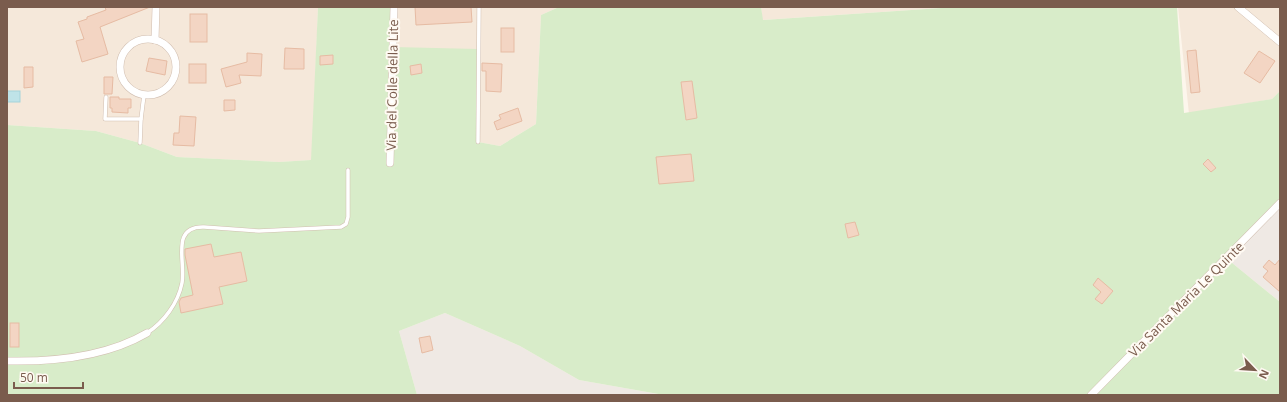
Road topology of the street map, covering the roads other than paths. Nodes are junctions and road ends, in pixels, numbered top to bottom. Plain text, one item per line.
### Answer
1 (156, 7) edge
2 (394, 7) edge
3 (479, 7) edge
4 (1238, 7) edge
5 (155, 40) junction
6 (1280, 42) edge
7 (144, 95) junction
8 (106, 97) dead end
9 (141, 119) junction
10 (140, 142) dead end
11 (478, 142) dead end
12 (390, 163) dead end
13 (348, 170) dead end
14 (1280, 203) edge
15 (147, 333) joint
16 (7, 361) edge
17 (1091, 395) edge

1 - 5 street
2 - 12 street, Via del Colle della Lite
3 - 11 lane
4 - 6 street
5 - 7 street
5 - 7 street
7 - 9 lane
8 - 9 lane
9 - 10 lane
13 - 15 lane
14 - 17 street, Via Santa Maria Le Quinte
15 - 16 street

